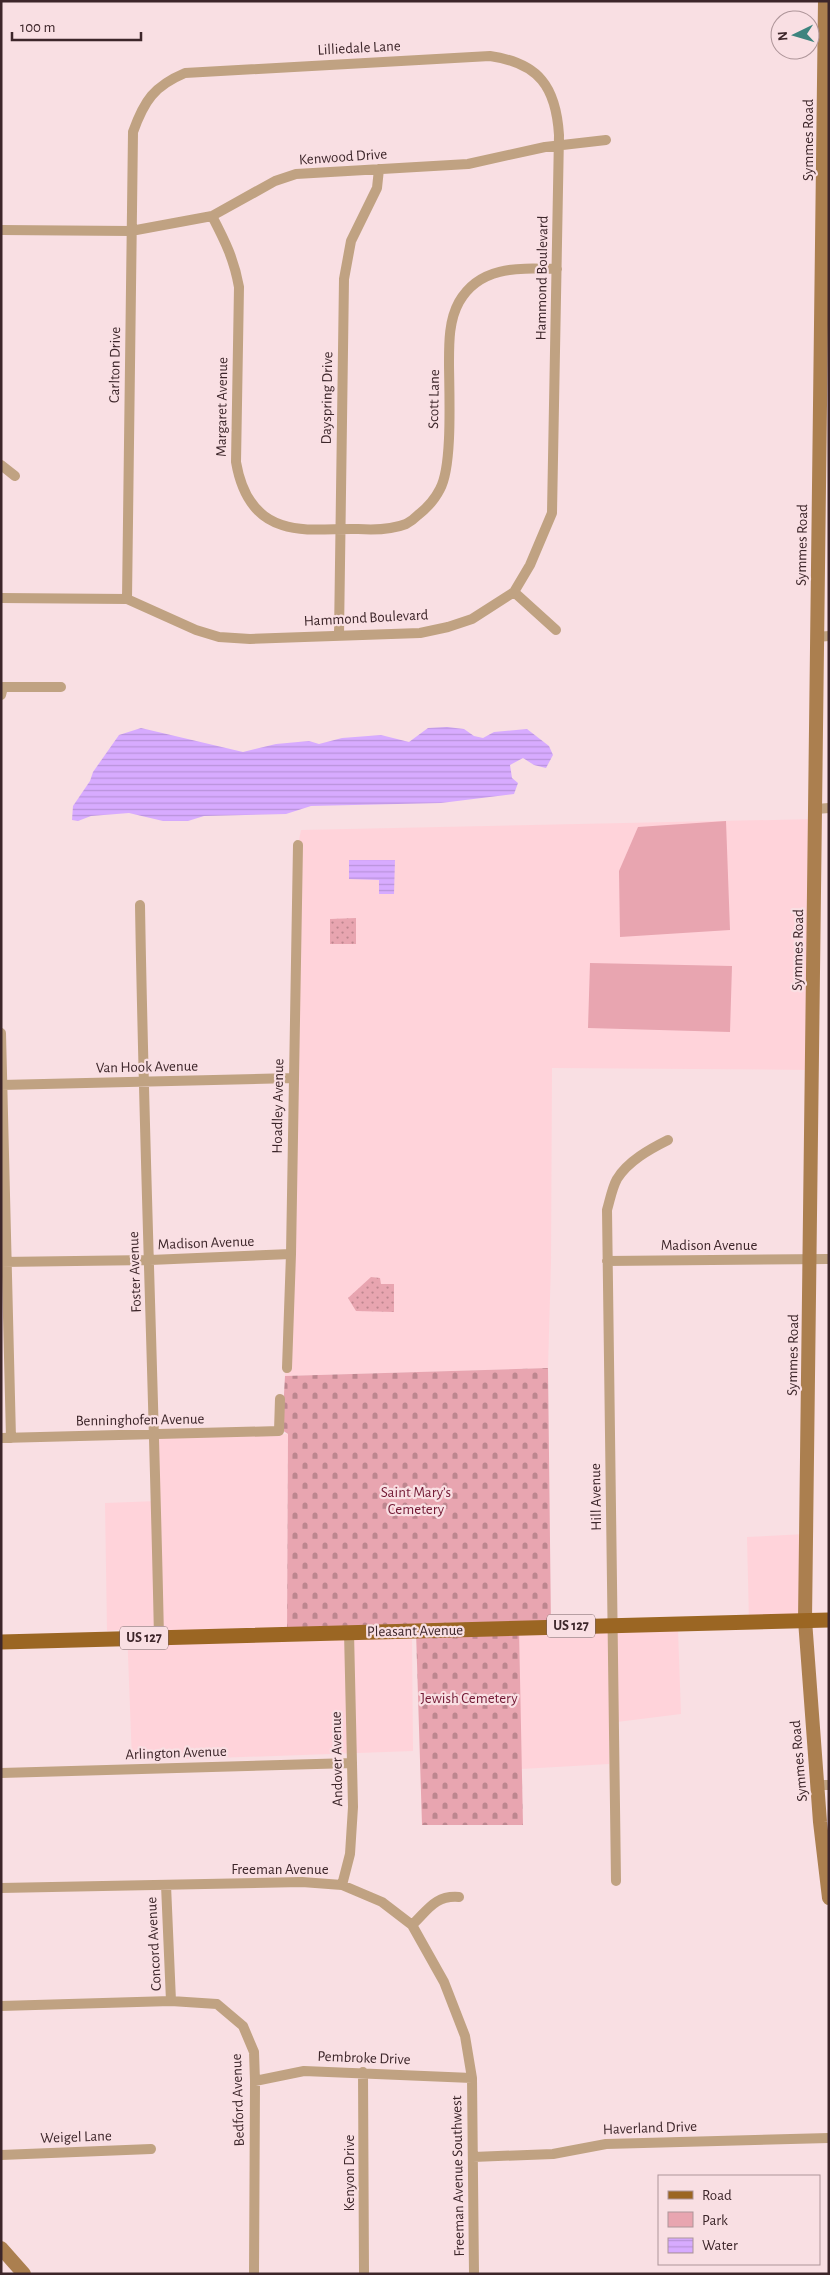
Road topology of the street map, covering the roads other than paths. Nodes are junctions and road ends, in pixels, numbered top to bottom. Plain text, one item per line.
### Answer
1 (825, 1) edge
2 (133, 132) joint
3 (606, 140) dead end
4 (559, 144) junction
5 (379, 169) junction
6 (212, 216) junction
7 (826, 229) edge
8 (1, 230) edge
9 (131, 231) junction
10 (557, 269) junction
11 (1, 465) edge
12 (15, 476) dead end
13 (340, 528) junction
14 (514, 592) junction
15 (1, 598) edge
16 (127, 599) junction
17 (556, 630) dead end
18 (339, 635) junction
19 (822, 636) edge
20 (61, 687) dead end
21 (1, 694) edge
22 (822, 808) edge
23 (298, 845) dead end
24 (140, 905) dead end
25 (1, 1034) edge
26 (293, 1078) junction
27 (143, 1082) junction
28 (2, 1085) edge
29 (668, 1140) dead end
30 (291, 1254) junction
31 (811, 1259) junction
32 (829, 1259) edge
33 (150, 1260) junction
34 (608, 1261) junction
35 (3, 1262) edge
36 (287, 1368) dead end
37 (280, 1399) dead end
38 (154, 1436) junction
39 (6, 1438) edge
40 (805, 1620) junction
41 (829, 1620) edge
42 (613, 1624) junction
43 (349, 1632) junction
44 (159, 1638) junction
45 (1, 1642) edge
46 (352, 1763) junction
47 (1, 1773) edge
48 (823, 1785) edge
49 (616, 1881) dead end
50 (166, 1885) junction
51 (342, 1885) junction
52 (1, 1888) edge
53 (459, 1897) dead end
54 (829, 1898) edge
55 (412, 1925) junction
56 (171, 2002) junction
57 (1, 2006) edge
58 (363, 2072) junction
59 (472, 2078) junction
60 (255, 2081) junction
61 (829, 2138) edge
62 (151, 2149) dead end
63 (1, 2155) edge
64 (473, 2157) junction
65 (1, 2248) edge
66 (24, 2274) edge
67 (254, 2274) edge
68 (364, 2274) edge
69 (474, 2274) edge

1 - 7 main road, Symmes Road
2 - 4 street, Lilliedale Lane
2 - 9 street, Carlton Drive
3 - 4 street, Kenwood Drive
4 - 5 street, Kenwood Drive
4 - 10 street, Hammond Boulevard
5 - 6 street, Kenwood Drive
5 - 13 street, Dayspring Drive
6 - 9 street, Kenwood Drive
6 - 13 street, Margaret Avenue
7 - 19 main road, Symmes Road
8 - 9 street, Kenwood Drive
9 - 16 street, Carlton Drive
10 - 13 street, Scott Lane
10 - 14 street, Hammond Boulevard
11 - 12 street
13 - 18 street, Dayspring Drive
14 - 17 street
14 - 18 street, Hammond Boulevard
15 - 16 street, Hammond Boulevard
16 - 18 street, Hammond Boulevard
19 - 22 main road, Symmes Road
20 - 21 street
22 - 31 main road, Symmes Road
23 - 26 street, Hoadley Avenue
24 - 27 street, Foster Avenue
25 - 28 street
26 - 27 street, Van Hook Avenue
26 - 30 street, Hoadley Avenue
27 - 28 street, Van Hook Avenue
27 - 33 street, Foster Avenue
28 - 35 street
29 - 34 street, Hill Avenue
30 - 33 street, Madison Avenue
30 - 36 street, Hoadley Avenue
31 - 32 street, Madison Avenue
31 - 34 street, Madison Avenue
31 - 40 main road, Symmes Road
33 - 35 street, Madison Avenue
33 - 38 street, Foster Avenue
34 - 42 street, Hill Avenue
35 - 39 street
37 - 38 street, Benninghofen Avenue
38 - 39 street, Benninghofen Avenue
38 - 44 street, Foster Avenue
40 - 41 main road, Pleasant Avenue / US 127
40 - 42 main road, Pleasant Avenue / US 127
40 - 48 main road, Symmes Road
42 - 43 main road, Pleasant Avenue / US 127
42 - 49 street, Hill Avenue
43 - 44 main road, Pleasant Avenue / US 127
43 - 46 street, Andover Avenue
44 - 45 main road, Pleasant Avenue / US 127
46 - 47 street, Arlington Avenue
46 - 51 street, Andover Avenue
48 - 54 main road, Symmes Road
50 - 51 street, Freeman Avenue
50 - 52 street, Freeman Avenue
50 - 56 street, Concord Avenue
51 - 55 street, Freeman Avenue
53 - 55 street
55 - 59 street, Freeman Avenue
56 - 57 street, Bedford Avenue
56 - 60 street, Bedford Avenue
58 - 59 street, Pembroke Drive
58 - 60 street, Pembroke Drive
58 - 68 street, Kenyon Drive
59 - 64 street, Freeman Avenue Southwest
60 - 67 street, Bedford Avenue
61 - 64 street, Haverland Drive
62 - 63 street, Weigel Lane
64 - 69 street, Freeman Avenue Southwest
65 - 66 main road

